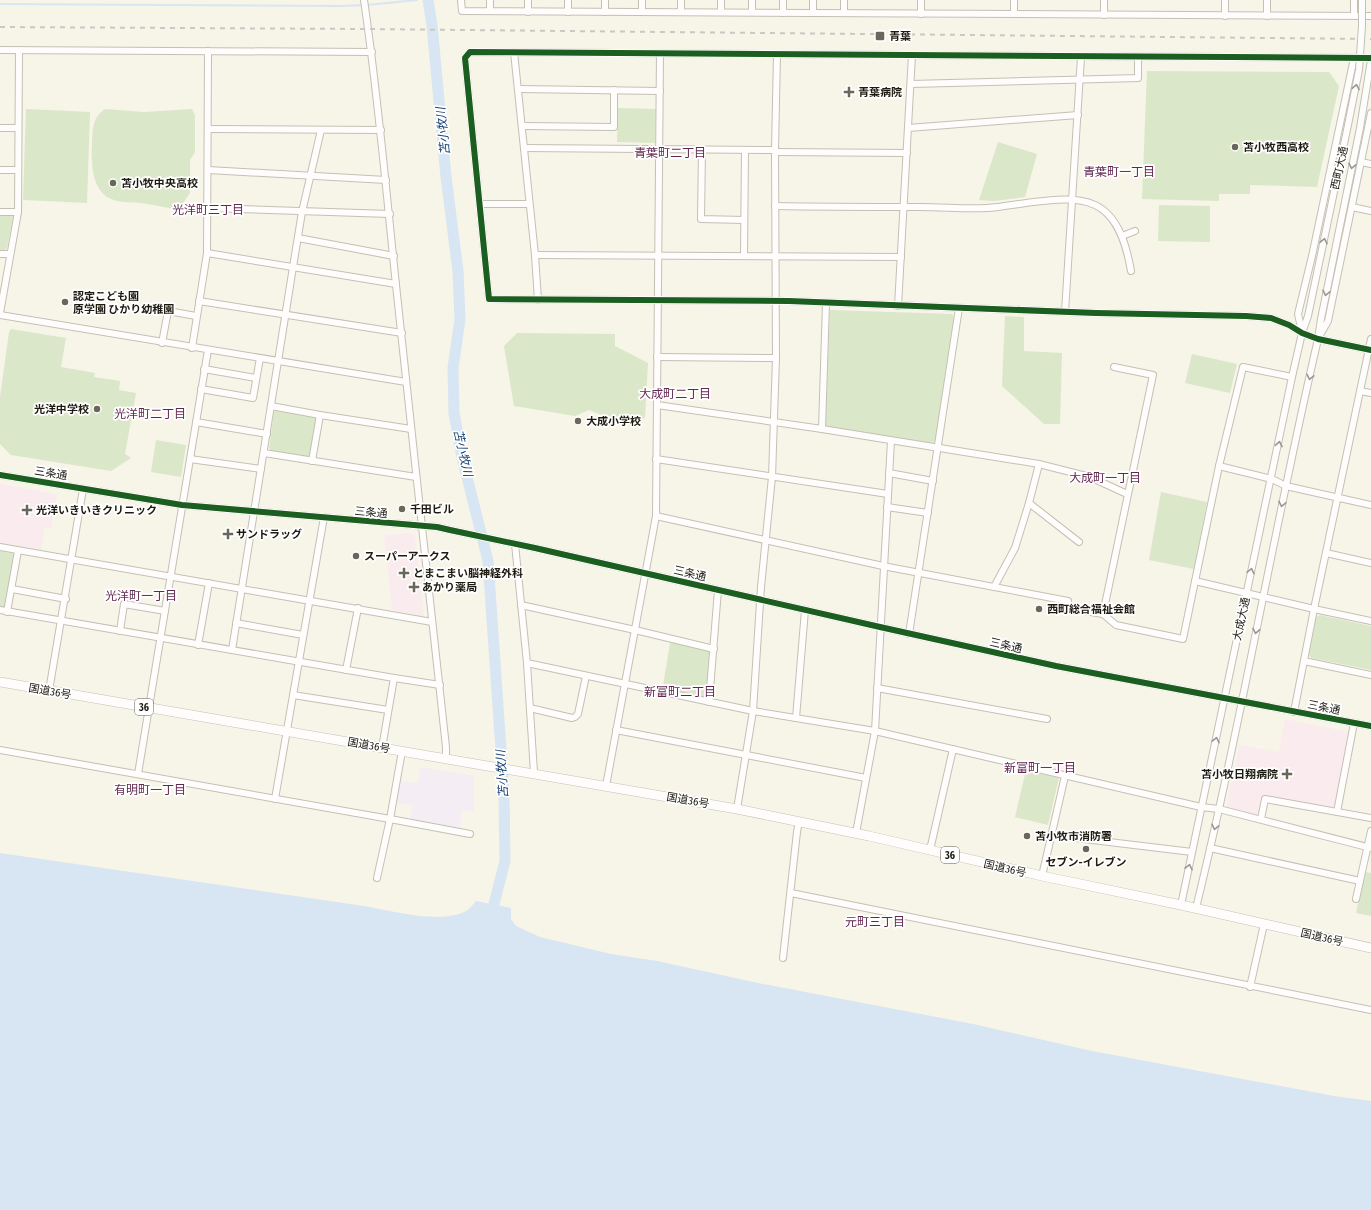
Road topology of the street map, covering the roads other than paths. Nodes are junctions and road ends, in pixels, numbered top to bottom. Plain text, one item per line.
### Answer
1 (364, 0) edge
2 (461, 0) edge
3 (490, 0) edge
4 (528, 0) edge
5 (568, 0) edge
6 (605, 0) edge
7 (642, 0) edge
8 (681, 0) edge
9 (721, 0) edge
10 (752, 0) edge
11 (783, 0) edge
12 (813, 0) edge
13 (844, 0) edge
14 (921, 0) edge
15 (1014, 0) edge
16 (1104, 0) edge
17 (1225, 0) edge
18 (1267, 0) edge
19 (1354, 0) edge
20 (1362, 0) edge
21 (490, 11) junction
22 (528, 12) junction
23 (568, 12) junction
24 (605, 12) junction
25 (642, 12) junction
26 (681, 12) junction
27 (721, 12) junction
28 (752, 12) junction
29 (783, 13) junction
30 (813, 13) junction
31 (844, 13) junction
32 (921, 14) junction
33 (1014, 14) junction
34 (1104, 15) junction
35 (1225, 16) junction
36 (1267, 16) junction
37 (1354, 16) junction
38 (1371, 16) edge
39 (0, 50) edge
40 (19, 50) junction
41 (208, 51) junction
42 (372, 52) junction
43 (514, 52) junction
44 (660, 53) junction
45 (777, 54) junction
46 (912, 55) junction
47 (1081, 56) junction
48 (1138, 57) junction
49 (1354, 58) junction
50 (1371, 59) edge
51 (1080, 80) junction
52 (911, 84) junction
53 (518, 89) junction
54 (614, 90) junction
55 (660, 91) junction
56 (1371, 113) edge
57 (1078, 115) junction
58 (522, 126) junction
59 (0, 128) edge
60 (17, 128) junction
61 (908, 128) junction
62 (208, 129) junction
63 (321, 130) junction
64 (381, 130) junction
65 (524, 148) junction
66 (660, 149) junction
67 (702, 150) junction
68 (745, 150) junction
69 (775, 151) junction
70 (907, 153) junction
71 (1361, 162) junction
72 (1371, 164) edge
73 (0, 170) edge
74 (17, 170) junction
75 (208, 170) junction
76 (310, 176) junction
77 (386, 180) junction
78 (1073, 199) junction
79 (480, 204) junction
80 (529, 204) junction
81 (775, 206) junction
82 (904, 207) junction
83 (1352, 207) junction
84 (207, 208) junction
85 (0, 212) edge
86 (18, 212) junction
87 (302, 212) junction
88 (1371, 212) edge
89 (390, 214) junction
90 (744, 220) junction
91 (1135, 231) dead end
92 (1122, 236) junction
93 (298, 238) junction
94 (207, 253) junction
95 (0, 254) edge
96 (10, 254) junction
97 (535, 255) junction
98 (658, 255) junction
99 (744, 255) junction
100 (394, 256) junction
101 (776, 256) junction
102 (901, 257) junction
103 (293, 267) junction
104 (1132, 271) dead end
105 (396, 284) junction
106 (538, 300) junction
107 (199, 301) junction
108 (659, 301) junction
109 (776, 301) junction
110 (826, 303) junction
111 (898, 306) junction
112 (959, 308) junction
113 (1065, 312) junction
114 (0, 314) edge
115 (285, 314) junction
116 (196, 316) junction
117 (402, 333) junction
118 (1302, 333) junction
119 (1318, 339) junction
120 (1371, 340) edge
121 (162, 343) junction
122 (192, 348) junction
123 (208, 350) junction
124 (1370, 350) edge
125 (658, 357) junction
126 (260, 358) junction
127 (776, 358) junction
128 (278, 361) junction
129 (1114, 367) dead end
130 (204, 369) junction
131 (1292, 377) junction
132 (256, 378) junction
133 (406, 382) junction
134 (201, 389) junction
135 (1360, 391) junction
136 (1371, 393) edge
137 (657, 405) junction
138 (271, 406) junction
139 (320, 415) junction
140 (196, 422) junction
141 (775, 423) junction
142 (412, 429) junction
143 (822, 430) junction
144 (267, 434) junction
145 (891, 441) junction
146 (938, 448) junction
147 (264, 453) junction
148 (190, 459) junction
149 (656, 459) junction
150 (312, 461) junction
151 (1039, 464) junction
152 (1220, 466) junction
153 (261, 470) junction
154 (889, 473) junction
155 (0, 474) edge
156 (416, 477) junction
157 (772, 477) junction
158 (1272, 479) junction
159 (933, 481) junction
160 (1286, 486) junction
161 (83, 489) junction
162 (888, 494) junction
163 (1127, 494) junction
164 (1338, 498) junction
165 (1029, 503) junction
166 (1371, 504) edge
167 (182, 505) junction
168 (887, 507) junction
169 (255, 512) junction
170 (928, 513) junction
171 (656, 516) junction
172 (324, 518) junction
173 (422, 526) junction
174 (766, 540) junction
175 (1079, 542) dead end
176 (515, 544) junction
177 (0, 548) edge
178 (18, 551) junction
179 (1326, 553) junction
180 (72, 560) junction
181 (1371, 563) edge
182 (884, 566) junction
183 (646, 573) junction
184 (919, 573) junction
185 (170, 576) junction
186 (1195, 582) junction
187 (209, 583) junction
188 (994, 587) junction
189 (12, 589) junction
190 (242, 589) junction
191 (718, 590) junction
192 (1246, 593) junction
193 (1263, 597) junction
194 (66, 599) junction
195 (310, 600) junction
196 (761, 600) junction
197 (1068, 601) dead end
198 (521, 606) junction
199 (358, 608) junction
200 (1066, 608) dead end
201 (1314, 609) junction
202 (0, 610) edge
203 (805, 610) junction
204 (164, 611) junction
205 (7, 612) junction
206 (1103, 614) junction
207 (61, 621) junction
208 (1371, 621) edge
209 (432, 622) junction
210 (236, 623) junction
211 (880, 627) junction
212 (635, 630) junction
213 (120, 631) junction
214 (909, 634) junction
215 (303, 635) junction
216 (160, 638) junction
217 (198, 645) junction
218 (714, 649) junction
219 (232, 650) junction
220 (1304, 661) junction
221 (298, 662) junction
222 (527, 663) junction
223 (346, 670) junction
224 (1371, 675) edge
225 (586, 676) junction
226 (394, 678) junction
227 (0, 682) edge
228 (625, 684) junction
229 (440, 685) junction
230 (877, 688) junction
231 (49, 691) junction
232 (293, 695) junction
233 (1225, 698) junction
234 (709, 702) junction
235 (1243, 702) junction
236 (149, 708) junction
237 (530, 708) junction
238 (388, 710) junction
239 (753, 711) junction
240 (1294, 712) junction
241 (796, 718) junction
242 (1047, 719) dead end
243 (1354, 723) junction
244 (1371, 726) edge
245 (616, 730) junction
246 (287, 731) junction
247 (875, 731) junction
248 (382, 748) junction
249 (954, 749) junction
250 (0, 750) edge
251 (402, 751) junction
252 (746, 755) junction
253 (446, 758) junction
254 (530, 773) junction
255 (138, 774) junction
256 (1065, 776) junction
257 (866, 778) junction
258 (606, 786) junction
259 (275, 799) junction
260 (1201, 807) junction
261 (738, 809) junction
262 (1219, 809) junction
263 (1338, 812) junction
264 (1371, 818) edge
265 (390, 819) junction
266 (1261, 819) junction
267 (799, 821) junction
268 (1371, 831) edge
269 (856, 833) junction
270 (470, 834) dead end
271 (1051, 835) junction
272 (1210, 848) junction
273 (1369, 848) edge
274 (930, 850) junction
275 (1192, 852) junction
276 (1042, 876) junction
277 (378, 878) dead end
278 (1360, 881) junction
279 (791, 893) junction
280 (1356, 899) dead end
281 (1181, 905) junction
282 (1196, 908) junction
283 (1264, 924) junction
284 (1371, 948) edge
285 (783, 958) dead end
286 (1250, 987) junction
287 (1371, 1010) edge

1 - 42 street
2 - 21 street
3 - 21 street
4 - 22 street
5 - 23 street
6 - 24 street
7 - 25 street
8 - 26 street
9 - 27 street
10 - 28 street
11 - 29 street
12 - 30 street
13 - 31 street
14 - 32 street
15 - 33 street
16 - 34 street
17 - 35 street
18 - 36 street
19 - 37 street
118 -> 20 street, 西町大通, bridge
21 - 22 street
22 - 23 street
23 - 24 street
24 - 25 street
25 - 26 street
26 - 27 street
27 - 28 street
28 - 29 street
29 - 30 street
30 - 31 street
31 - 32 street
32 - 33 street
33 - 34 street
34 - 35 street
35 - 36 street
36 - 37 street
37 - 38 street
39 - 40 street
40 - 41 street
40 - 60 street
41 - 42 street
41 - 62 street
42 - 64 street
43 - 44 street
43 - 53 street
43 - 79 street
44 - 45 street
44 - 55 street
45 - 46 street
45 - 69 street
46 - 47 street
46 - 52 street
47 - 48 street
47 - 51 street
48 - 49 street
48 - 51 street
49 - 50 street
49 - 118 street
50 -> 119 street, 西町大通
51 - 52 street
51 - 57 street
52 - 61 street
53 - 54 street
53 - 58 street
54 - 55 street
54 - 58 street
55 - 66 street
56 - 71 street
57 - 61 street
57 - 78 street
58 - 65 street
59 - 60 street
60 - 74 street
61 - 70 street
62 - 63 street
62 - 75 street
63 - 64 street
63 - 76 street
64 - 77 street
65 - 66 street
65 - 80 street
66 - 67 street
66 - 98 street
67 - 68 street
67 - 90 street
68 - 69 street
68 - 90 street
69 - 70 street
69 - 81 street
70 - 82 street
71 - 72 street
71 - 83 street
73 - 74 street
74 - 86 street
75 - 76 street
75 - 84 street
76 - 77 street
76 - 87 street
77 - 89 street
78 - 82 street
78 - 92 street
78 - 113 street
79 - 80 street
79 - 106 street
80 - 97 street
81 - 82 street
81 - 101 street
82 - 102 street
83 - 88 street
83 - 119 street
84 - 87 street
84 - 94 street
85 - 86 street
86 - 96 street
87 - 89 street
87 - 93 street
89 - 100 street
90 - 99 street
91 - 92 street
92 - 104 street
93 - 100 street
93 - 103 street
94 - 103 street
94 - 107 street
95 - 96 street
96 - 114 street
97 - 98 street
97 - 106 street
98 - 99 street
98 - 108 street
99 - 101 street
100 - 105 street
101 - 102 street
101 - 109 street
102 - 111 street
103 - 105 street
103 - 115 street
105 - 117 street
106 - 108 street
107 - 115 street
107 - 116 street
108 - 109 street
108 - 125 street
109 - 110 street
109 - 127 street
110 - 111 street
110 - 143 street
111 - 112 street
112 - 113 street
112 - 146 street
113 - 118 street
114 - 121 street
115 - 117 street
115 - 128 street
116 - 121 street
116 - 122 street
117 - 133 street
118 - 119 street
118 - 131 street, 大成大通
119 - 124 street
119 -> 160 street, 大成大通
120 - 124 street
121 - 122 street
122 - 123 street
123 - 126 street
123 - 130 street
124 - 135 street
125 - 127 street
125 - 137 street
126 - 128 street
126 - 132 street
127 - 141 street
128 - 133 street
128 - 138 street
129 - 163 street
130 - 132 street
130 - 134 street
131 - 152 street
158 -> 131 street, 大成大通
132 - 134 street
133 - 142 street
134 - 140 street
135 - 136 street
135 - 164 street
137 - 141 street
137 - 149 street
138 - 139 street
138 - 144 street
139 - 142 street
139 - 150 street
140 - 144 street
140 - 148 street
141 - 143 street
141 - 157 street
142 - 156 street
143 - 145 street
144 - 147 street
145 - 146 street
145 - 154 street
146 - 151 street
146 - 159 street
147 - 150 street
147 - 153 street
148 - 153 street
148 - 167 street
149 - 157 street
149 - 171 street
150 - 156 street
151 - 163 street
151 - 165 street
152 - 158 street
152 - 186 street
153 - 169 street
154 - 159 street
154 - 162 street
155 - 161 street, 三条通
156 - 173 street
157 - 162 street
157 - 174 street
158 - 160 street
192 -> 158 street, 大成大通
159 - 170 street
160 - 164 street
160 -> 193 street, 大成大通
161 - 167 street, 三条通
161 - 180 street
162 - 168 street
163 - 206 street
164 - 166 street
164 - 179 street
165 - 175 street
165 - 188 street
167 - 169 street, 三条通
167 - 185 street
168 - 170 street
168 - 182 street
169 - 172 street, 三条通
169 - 190 street
170 - 184 street
171 - 174 street
171 - 183 street
172 - 173 street, 三条通
172 - 195 street
173 - 176 street, 三条通
173 - 209 street
174 - 182 street
174 - 196 street
176 - 183 street, 三条通
176 - 198 street
177 - 178 street
178 - 180 street
178 - 189 street
179 - 181 street
179 - 201 street
180 - 185 street
180 - 194 street
182 - 184 street
182 - 211 street
183 - 191 street, 三条通
183 - 212 street
184 - 188 street
184 - 214 street
185 - 187 street
185 - 204 street
186 - 192 street
186 - 206 street
187 - 190 street
187 - 217 street
188 - 197 street
189 - 194 street
189 - 205 street
190 - 195 street
190 - 210 street
191 - 196 street, 三条通
191 - 218 street
192 - 193 street
192 - 233 street, 大成大通
193 - 201 street
193 -> 235 street, 大成大通
194 - 207 street
195 - 199 street
195 - 215 street
196 - 203 street, 三条通
196 - 239 street
198 - 212 street
198 - 222 street
199 - 209 street
199 - 223 street
200 - 206 street
201 - 208 street
201 - 220 street
202 - 205 street
203 - 211 street, 三条通
203 - 241 street
204 - 213 street
204 - 216 street
205 - 207 street
207 - 213 street
207 - 231 street
209 - 229 street
210 - 215 street
210 - 219 street
211 - 214 street, 三条通
211 - 230 street
212 - 218 street
212 - 228 street
213 - 216 street
214 - 233 street, 三条通
215 - 221 street
216 - 217 street
216 - 236 street
217 - 219 street
218 - 234 street
219 - 221 street
220 - 224 street
220 - 240 street
221 - 223 street
221 - 232 street
222 - 225 street
222 - 237 street
223 - 226 street
225 - 228 street
225 - 237 street
226 - 229 street
226 - 238 street
227 - 231 highway, 国道36号 / 36
228 - 234 street
228 - 245 street
229 - 253 street
230 - 242 street
230 - 247 street
231 - 236 highway, 国道36号 / 36
232 - 238 street
232 - 246 street
233 - 235 street, 三条通
260 -> 233 street, 大成大通
234 - 239 street
235 - 240 street, 三条通
235 - 262 street, 大成大通
236 - 246 highway, 国道36号 / 36
236 - 255 street
237 - 254 street
238 - 248 street
239 - 241 street
239 - 252 street
240 - 243 street, 三条通
241 - 247 street
243 - 244 street, 三条通
243 - 263 street
245 - 252 street
245 - 258 street
246 - 248 highway, 国道36号 / 36
246 - 259 street
247 - 249 street
247 - 257 street
248 - 251 highway, 国道36号 / 36
249 - 256 street
249 - 274 street
250 - 255 street
251 - 253 highway, 国道36号 / 36
251 - 265 street
252 - 257 street
252 - 261 street
253 - 254 highway, 国道36号 / 36
254 - 258 highway, 国道36号 / 36
255 - 259 street
256 - 260 street
256 - 271 street
257 - 269 street
258 - 261 highway, 国道36号 / 36
259 - 265 street
260 - 262 street
260 - 275 street, 大成大通
261 - 267 highway, 国道36号 / 36
262 - 266 street
262 -> 272 street, 大成大通
263 - 264 street
263 - 266 street
265 - 270 street
265 - 277 street
266 - 273 street
267 - 269 highway, 国道36号 / 36
267 - 279 street
268 - 273 street
269 - 274 highway, 国道36号 / 36
271 - 275 street
271 - 276 street
272 - 278 street
272 - 282 street, 大成大通
273 - 278 street
274 - 276 highway, 国道36号 / 36
281 -> 275 street, 大成大通
276 - 281 highway, 国道36号 / 36
278 - 280 street
279 - 285 street
279 - 286 street
281 - 282 highway, 国道36号 / 36
282 - 283 highway, 国道36号 / 36
283 - 284 highway, 国道36号 / 36
283 - 286 street
286 - 287 street

